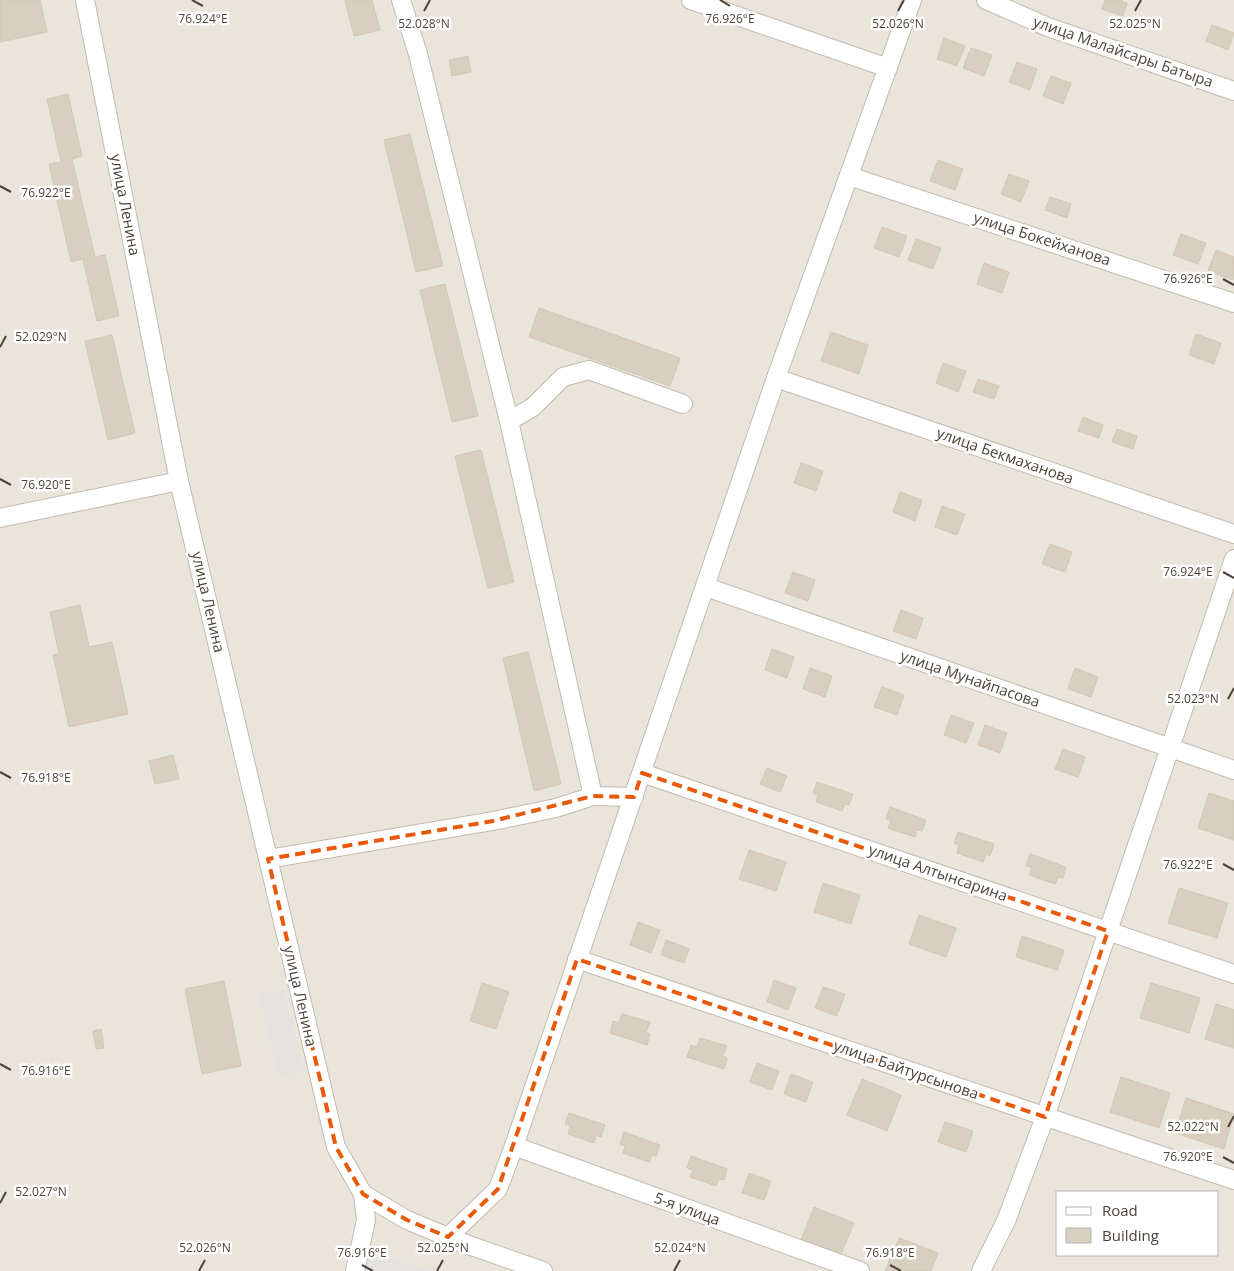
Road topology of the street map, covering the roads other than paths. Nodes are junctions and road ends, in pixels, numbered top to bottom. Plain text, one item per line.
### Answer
1 (85, 0) edge
2 (401, 0) edge
3 (692, 0) edge
4 (912, 0) edge
5 (986, 0) edge
6 (888, 68) junction
7 (1234, 91) edge
8 (849, 176) junction
9 (1234, 303) edge
10 (776, 378) junction
11 (683, 404) dead end
12 (509, 420) junction
13 (179, 481) junction
14 (0, 518) edge
15 (1234, 534) edge
16 (1234, 559) edge
17 (706, 587) junction
18 (1170, 749) junction
19 (1234, 770) edge
20 (642, 773) junction
21 (593, 796) junction
22 (634, 797) junction
23 (268, 859) junction
24 (1108, 931) junction
25 (577, 959) junction
26 (1234, 974) edge
27 (1045, 1117) junction
28 (514, 1146) junction
29 (1234, 1180) edge
30 (363, 1194) junction
31 (448, 1237) junction
32 (355, 1271) edge
33 (543, 1271) edge
34 (860, 1271) edge
35 (981, 1271) edge

1 - 13 street, улица Ленина
2 - 12 street
3 - 6 street
4 - 6 street
5 - 7 street, улица Малайсары Батыра
6 - 8 street
8 - 9 street, улица Бокейханова
8 - 10 street
10 - 15 street, улица Бекмаханова
10 - 17 street
11 - 12 street
12 - 21 street
13 - 14 street
13 - 23 street, улица Ленина
16 - 18 street
17 - 18 street, улица Мунайпасова
17 - 20 street
18 - 19 street, улица Мунайпасова
18 - 24 street
20 - 22 street
20 - 24 street, улица Алтынсарина
21 - 22 street
21 - 23 street
22 - 25 street
23 - 30 street, улица Ленина
24 - 26 street, улица Алтынсарина
24 - 27 street
25 - 27 street, улица Байтурсынова
25 - 28 street
27 - 29 street, улица Байтурсынова
27 - 35 street
28 - 31 street
28 - 34 street, 5-я улица
30 - 31 street
30 - 32 street
31 - 33 street

